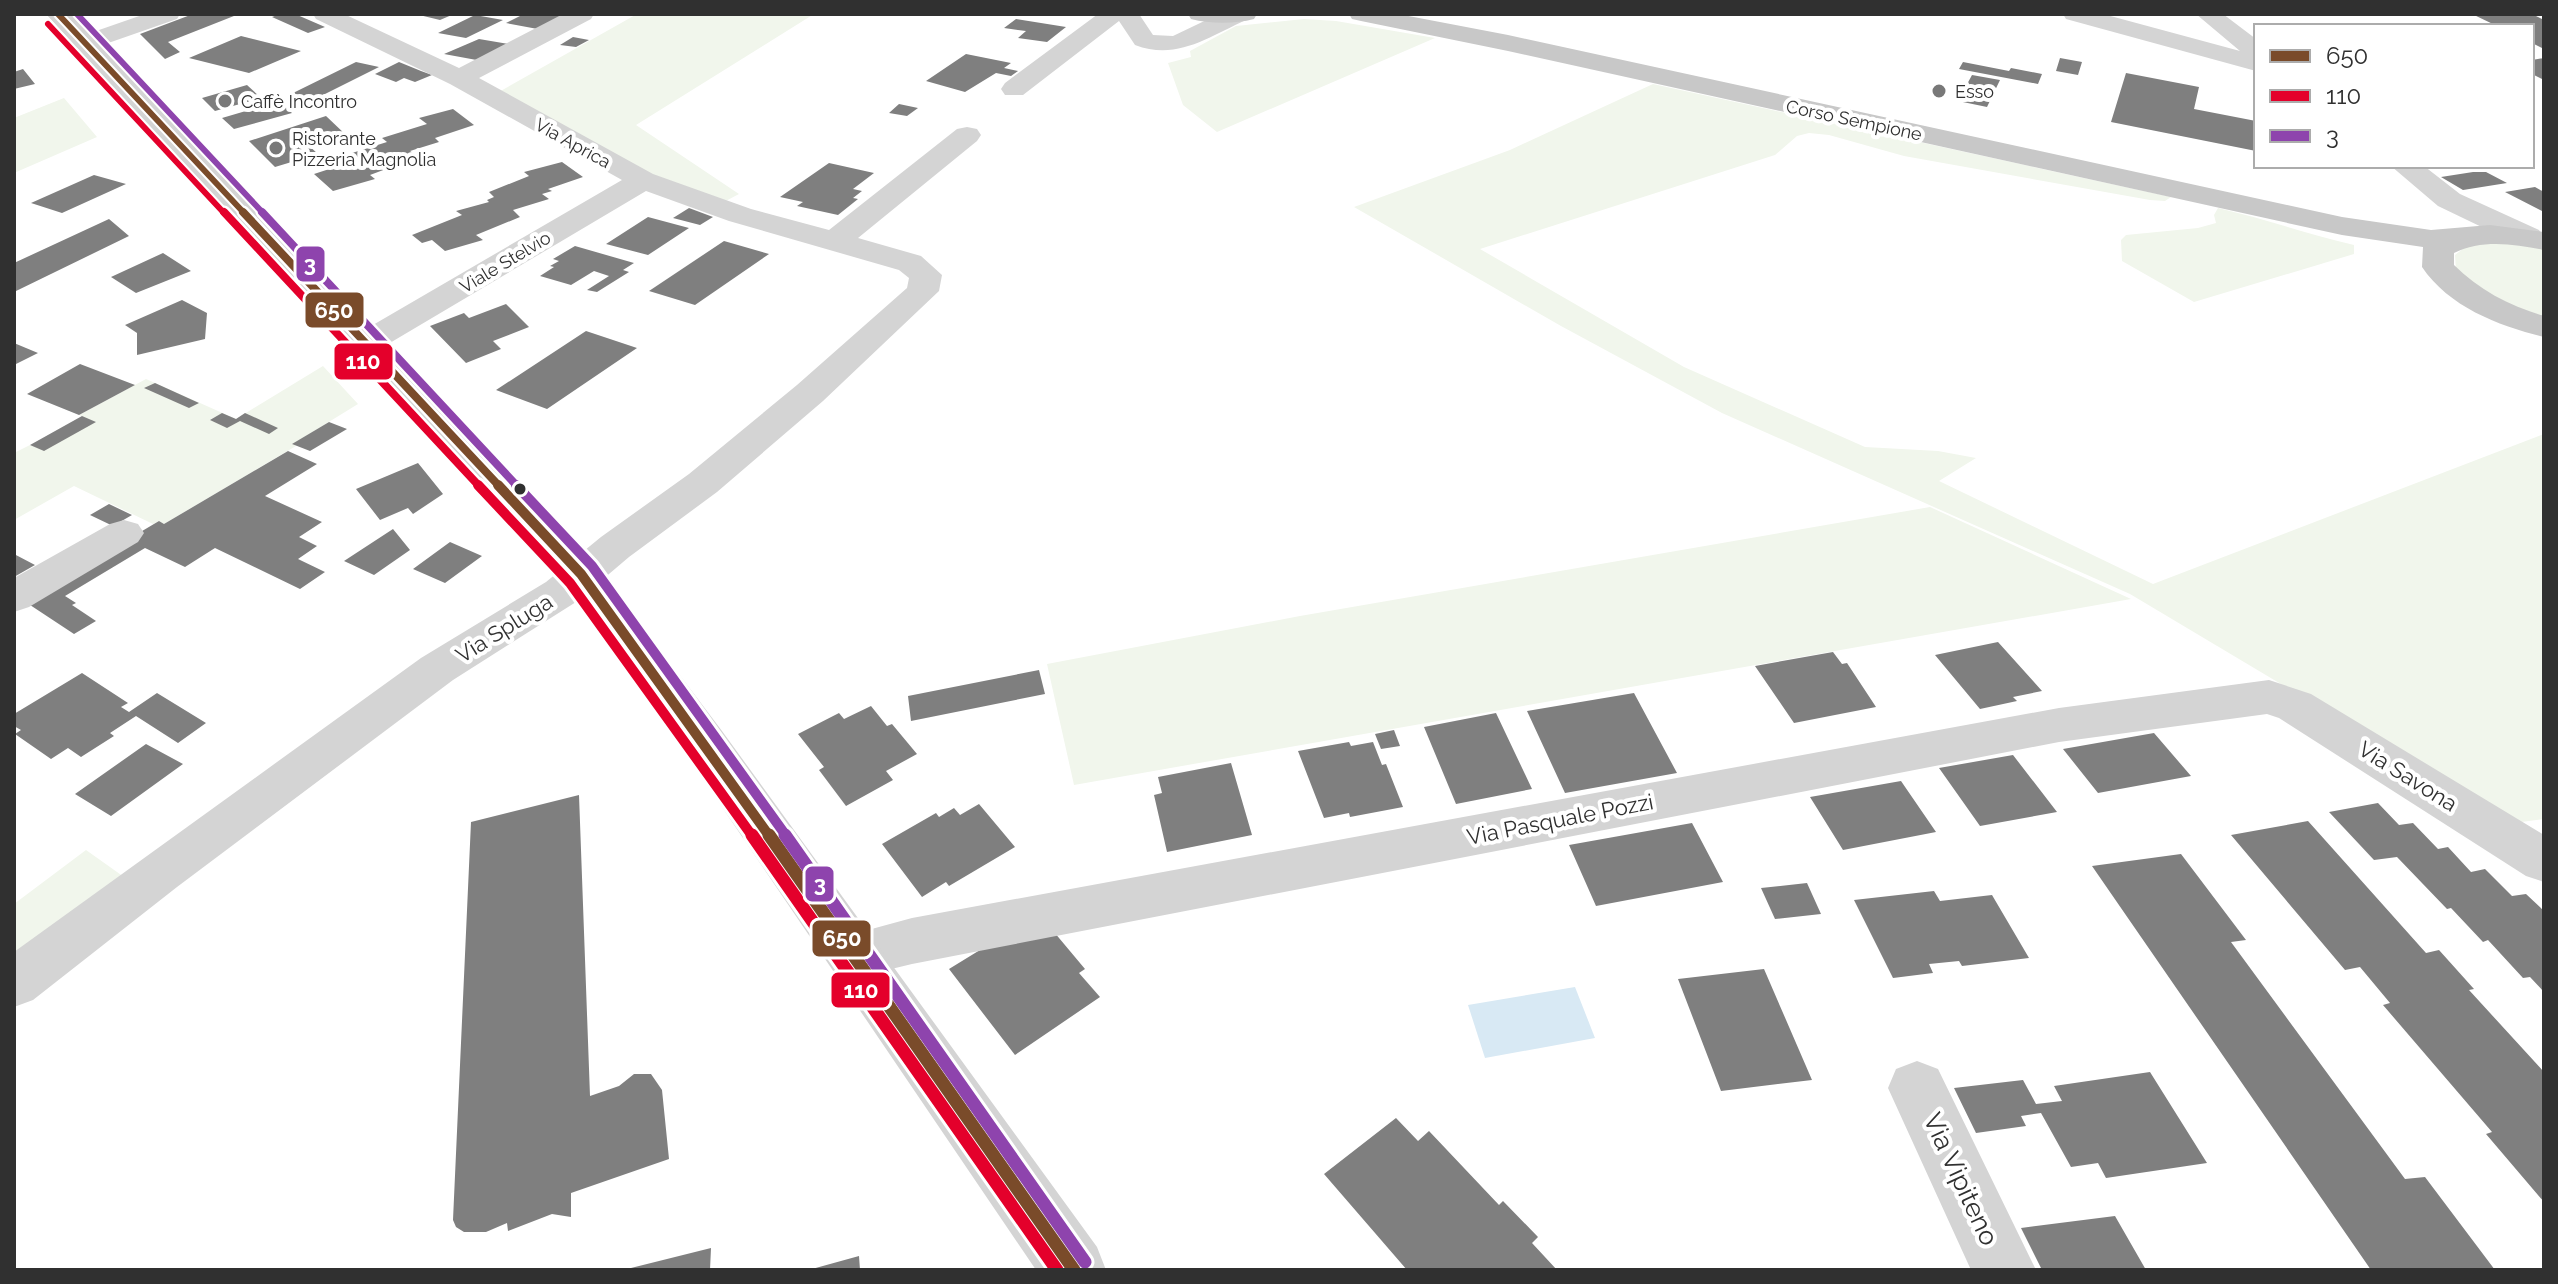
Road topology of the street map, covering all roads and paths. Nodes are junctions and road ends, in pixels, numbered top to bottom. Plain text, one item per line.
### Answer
1 (168, 14) edge
2 (325, 14) edge
3 (377, 14) edge
4 (582, 14) edge
5 (1127, 14) edge
6 (1200, 14) edge
7 (1358, 14) edge
8 (2075, 14) edge
9 (2208, 14) edge
10 (1241, 15) edge
11 (1107, 18) edge
12 (351, 25) junction
13 (1188, 26) edge
14 (72, 29) edge
15 (2254, 49) edge
16 (2254, 62) edge
17 (459, 78) junction
18 (1014, 89) dead end
19 (967, 135) dead end
20 (2409, 168) edge
21 (643, 180) junction
22 (2449, 200) junction
23 (2342, 226) junction
24 (2460, 237) junction
25 (2536, 239) edge
26 (834, 242) junction
27 (2438, 267) junction
28 (2544, 327) edge
29 (366, 343) junction
30 (124, 533) dead end
31 (581, 574) junction
32 (14, 597) edge
33 (2269, 697) joint
34 (2544, 861) edge
35 (854, 955) junction
36 (14, 983) edge
37 (1917, 1088) dead end
38 (1074, 1270) edge
39 (2004, 1270) edge

1 - 14 street
2 - 12 street, Via Aprica
3 - 12 street
4 - 17 street
5 - 13 street
6 - 10 main road
7 - 23 main road, Corso Sempione
8 - 16 street
9 - 15 street
10 - 13 street
11 - 18 street
12 - 17 street, Via Aprica
14 - 29 street
17 - 21 street, Via Aprica
19 - 26 street
20 - 22 street
21 - 26 street, Via Aprica
21 - 29 street, Viale Stelvio
22 - 24 street
22 - 25 street
23 - 24 main road
23 - 27 main road
24 - 25 main road
24 - 27 main road
26 - 31 street, Via Spluga
27 - 28 main road
29 - 31 street
30 - 32 street
31 - 35 street
31 - 36 street, Via Spluga
33 - 34 street, Via Savona
33 - 35 street, Via Pasquale Pozzi
35 - 38 street
37 - 39 street, Via Vipiteno

